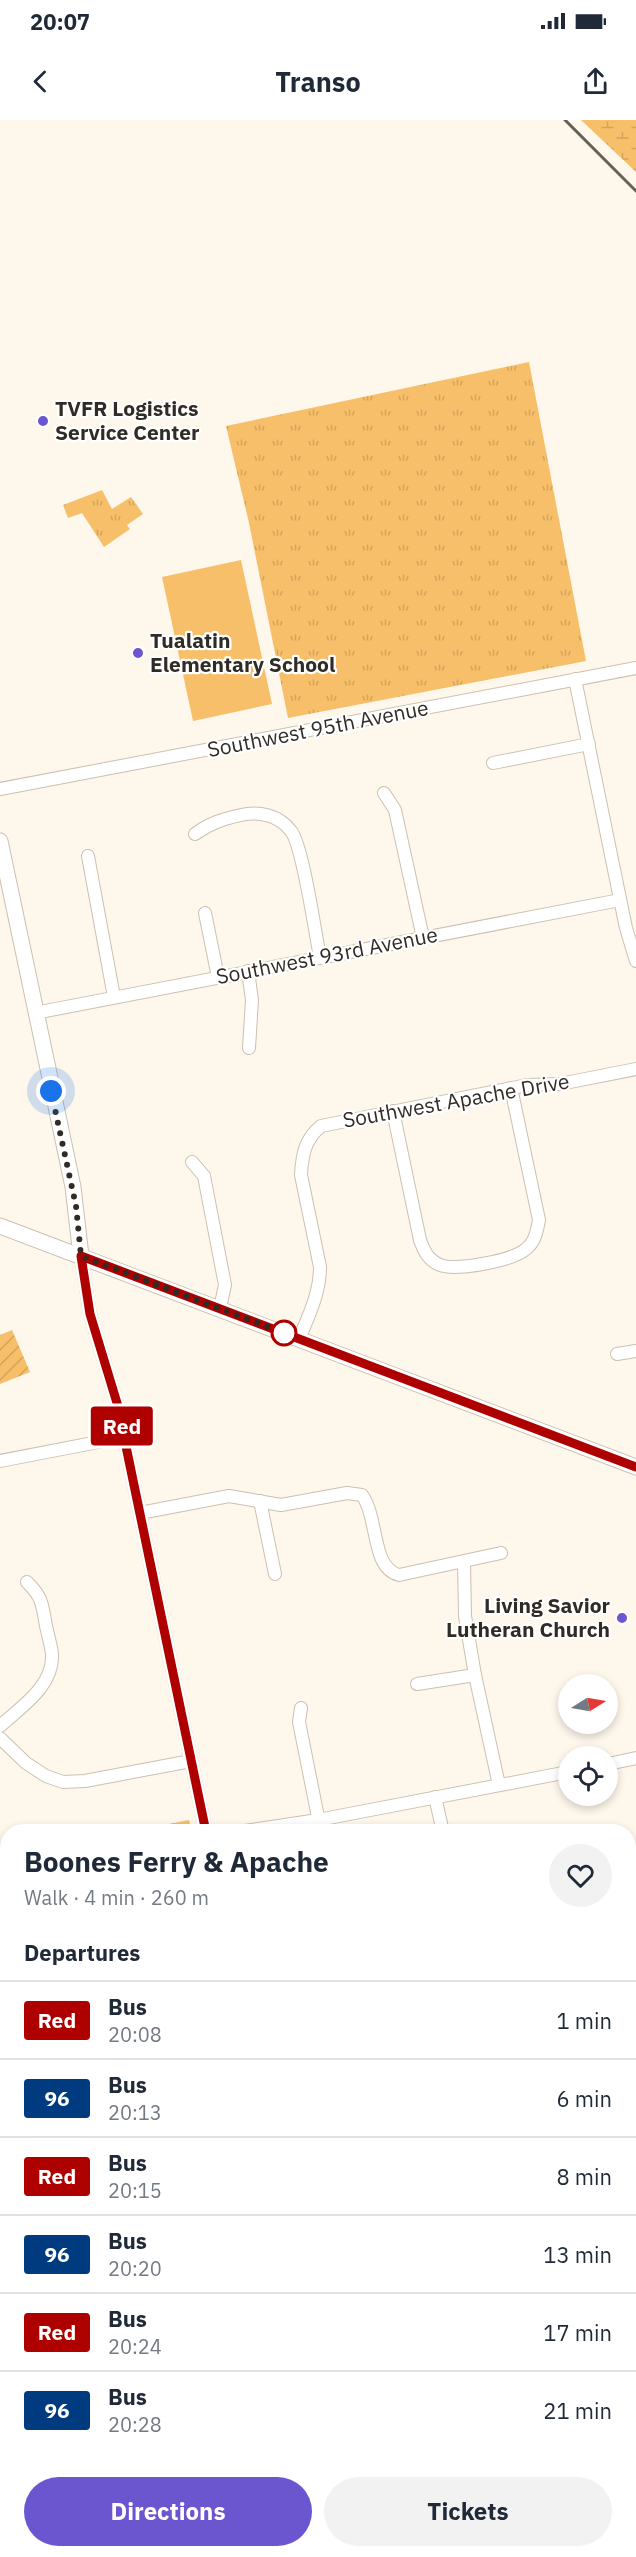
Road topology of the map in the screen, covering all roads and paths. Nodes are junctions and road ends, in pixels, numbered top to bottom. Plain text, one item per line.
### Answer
1 (636, 668) edge
2 (575, 679) junction
3 (589, 744) junction
4 (494, 763) dead end
5 (0, 789) edge
6 (384, 794) dead end
7 (195, 834) dead end
8 (0, 841) edge
9 (87, 856) dead end
10 (2, 860) edge
11 (620, 900) junction
12 (205, 913) dead end
13 (423, 938) junction
14 (320, 957) junction
15 (636, 961) edge
16 (248, 971) junction
17 (218, 977) junction
18 (114, 997) junction
19 (35, 1013) junction
20 (249, 1048) dead end
21 (636, 1069) edge
22 (512, 1088) junction
23 (393, 1111) junction
24 (192, 1162) dead end
25 (0, 1226) edge
26 (81, 1256) junction
27 (220, 1308) junction
28 (299, 1339) junction
29 (636, 1350) edge
30 (617, 1354) dead end
31 (124, 1437) junction
32 (0, 1461) edge
33 (636, 1467) edge
34 (260, 1501) junction
35 (140, 1513) junction
36 (501, 1553) dead end
37 (464, 1562) junction
38 (275, 1574) dead end
39 (27, 1582) dead end
40 (475, 1675) junction
41 (417, 1684) dead end
42 (301, 1708) dead end
43 (0, 1726) edge
44 (0, 1738) edge
45 (636, 1758) edge
46 (191, 1761) junction
47 (618, 1762) edge
48 (558, 1774) edge
49 (499, 1785) junction
50 (435, 1797) junction
51 (204, 1824) edge
52 (320, 1824) edge
53 (328, 1824) edge
54 (440, 1824) edge

1 - 2 street, Southwest 95th Avenue
2 - 3 street
2 - 5 street, Southwest 95th Avenue
3 - 4 street
3 - 11 street
6 - 13 street
7 - 14 street
8 - 10 main road
9 - 18 street
10 - 19 main road
11 - 13 street, Southwest 93rd Avenue
11 - 15 street
12 - 17 street
13 - 14 street, Southwest 93rd Avenue
14 - 16 street, Southwest 93rd Avenue
16 - 17 street, Southwest 93rd Avenue
16 - 20 street
17 - 18 street, Southwest 93rd Avenue
18 - 19 street, Southwest 93rd Avenue
19 - 26 main road
21 - 22 street, Southwest Apache Drive
22 - 23 street, Southwest Apache Drive
22 - 23 street
23 - 28 street, Southwest Apache Drive
24 - 27 street
25 - 26 main road
26 - 27 main road
26 - 31 street
27 - 28 main road
28 - 33 main road
29 - 30 street
31 - 32 street
31 - 35 street
34 - 35 street
34 - 37 street
34 - 38 street
35 - 46 street
36 - 37 street
37 - 40 street
39 - 43 street
40 - 41 street
40 - 49 street
42 - 52 street
44 - 46 street
45 - 47 street
46 - 51 street
48 - 49 street
49 - 50 street
50 - 53 street
50 - 54 street

